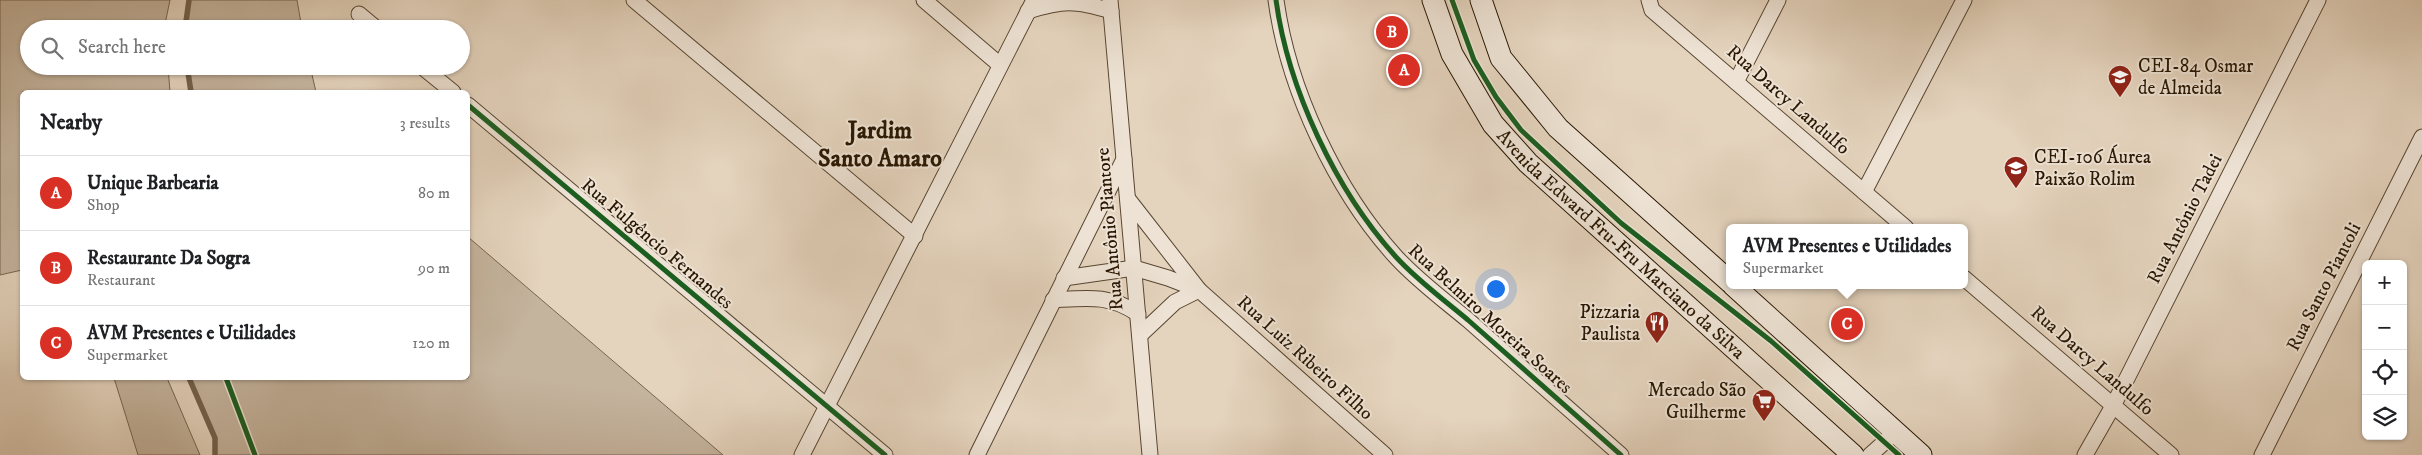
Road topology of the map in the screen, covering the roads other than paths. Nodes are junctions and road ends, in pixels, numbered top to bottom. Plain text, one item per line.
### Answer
1 (634, 0) edge
2 (924, 0) edge
3 (1276, 0) edge
4 (1433, 0) edge
5 (1481, 0) edge
6 (1649, 0) edge
7 (1778, 0) edge
8 (1964, 0) edge
9 (2318, 0) edge
10 (1031, 5) edge
11 (1111, 5) edge
12 (359, 14) dead end
13 (366, 20) edge
14 (1000, 65) junction
15 (432, 75) edge
16 (1736, 82) junction
17 (451, 90) edge
18 (470, 107) edge
19 (2422, 137) edge
20 (1124, 159) junction
21 (1864, 192) junction
22 (1128, 198) junction
23 (1901, 224) edge
24 (915, 236) junction
25 (1134, 268) junction
26 (1064, 278) junction
27 (1726, 278) edge
28 (1968, 281) edge
29 (1737, 289) edge
30 (1199, 290) junction
31 (1053, 300) junction
32 (1138, 314) junction
33 (1140, 335) junction
34 (827, 406) junction
35 (2114, 406) junction
36 (1897, 431) junction
37 (802, 455) edge
38 (885, 455) edge
39 (977, 455) edge
40 (1150, 455) edge
41 (1385, 455) edge
42 (1622, 455) edge
43 (1853, 455) edge
44 (1870, 455) edge
45 (1921, 455) edge
46 (2085, 455) edge
47 (2171, 455) edge
48 (2262, 455) edge

1 - 24 street
2 - 14 street
3 - 42 street, Rua Belmiro Moreira Soares
4 - 43 main road, Avenida Edward Fru-Fru Marciano da Silva
5 - 27 main road
6 - 16 street, Rua Darcy Landulfo
7 - 16 street
8 - 21 street
9 - 35 street, Rua Antônio Tadei
10 - 11 street
10 - 14 street
11 - 20 street, Rua Antônio Piantore
12 - 13 street
14 - 24 street
15 - 17 street
16 - 21 street, Rua Darcy Landulfo
18 - 34 street, Rua Fulgêncio Fernandes
19 - 48 street, Rua Santo Piantoli
20 - 22 street, Rua Antônio Piantore
20 - 26 street
21 - 23 street, Rua Darcy Landulfo
22 - 25 street, Rua Antônio Piantore
22 - 30 street, Rua Luiz Ribeiro Filho
24 - 34 street
25 - 26 street
25 - 30 street, Rua Luiz Ribeiro Filho
25 - 32 street, Rua Antônio Piantore
26 - 31 street
28 - 35 street, Rua Darcy Landulfo
29 - 36 main road
30 - 33 street
30 - 41 street, Rua Luiz Ribeiro Filho
31 - 32 street
31 - 39 street
32 - 33 street, Rua Antônio Piantore
33 - 40 street, Rua Antônio Piantore
34 - 37 street
34 - 38 street, Rua Fulgêncio Fernandes
35 - 46 street, Rua Antônio Tadei
35 - 47 street, Rua Darcy Landulfo
36 - 44 street
36 - 45 main road

